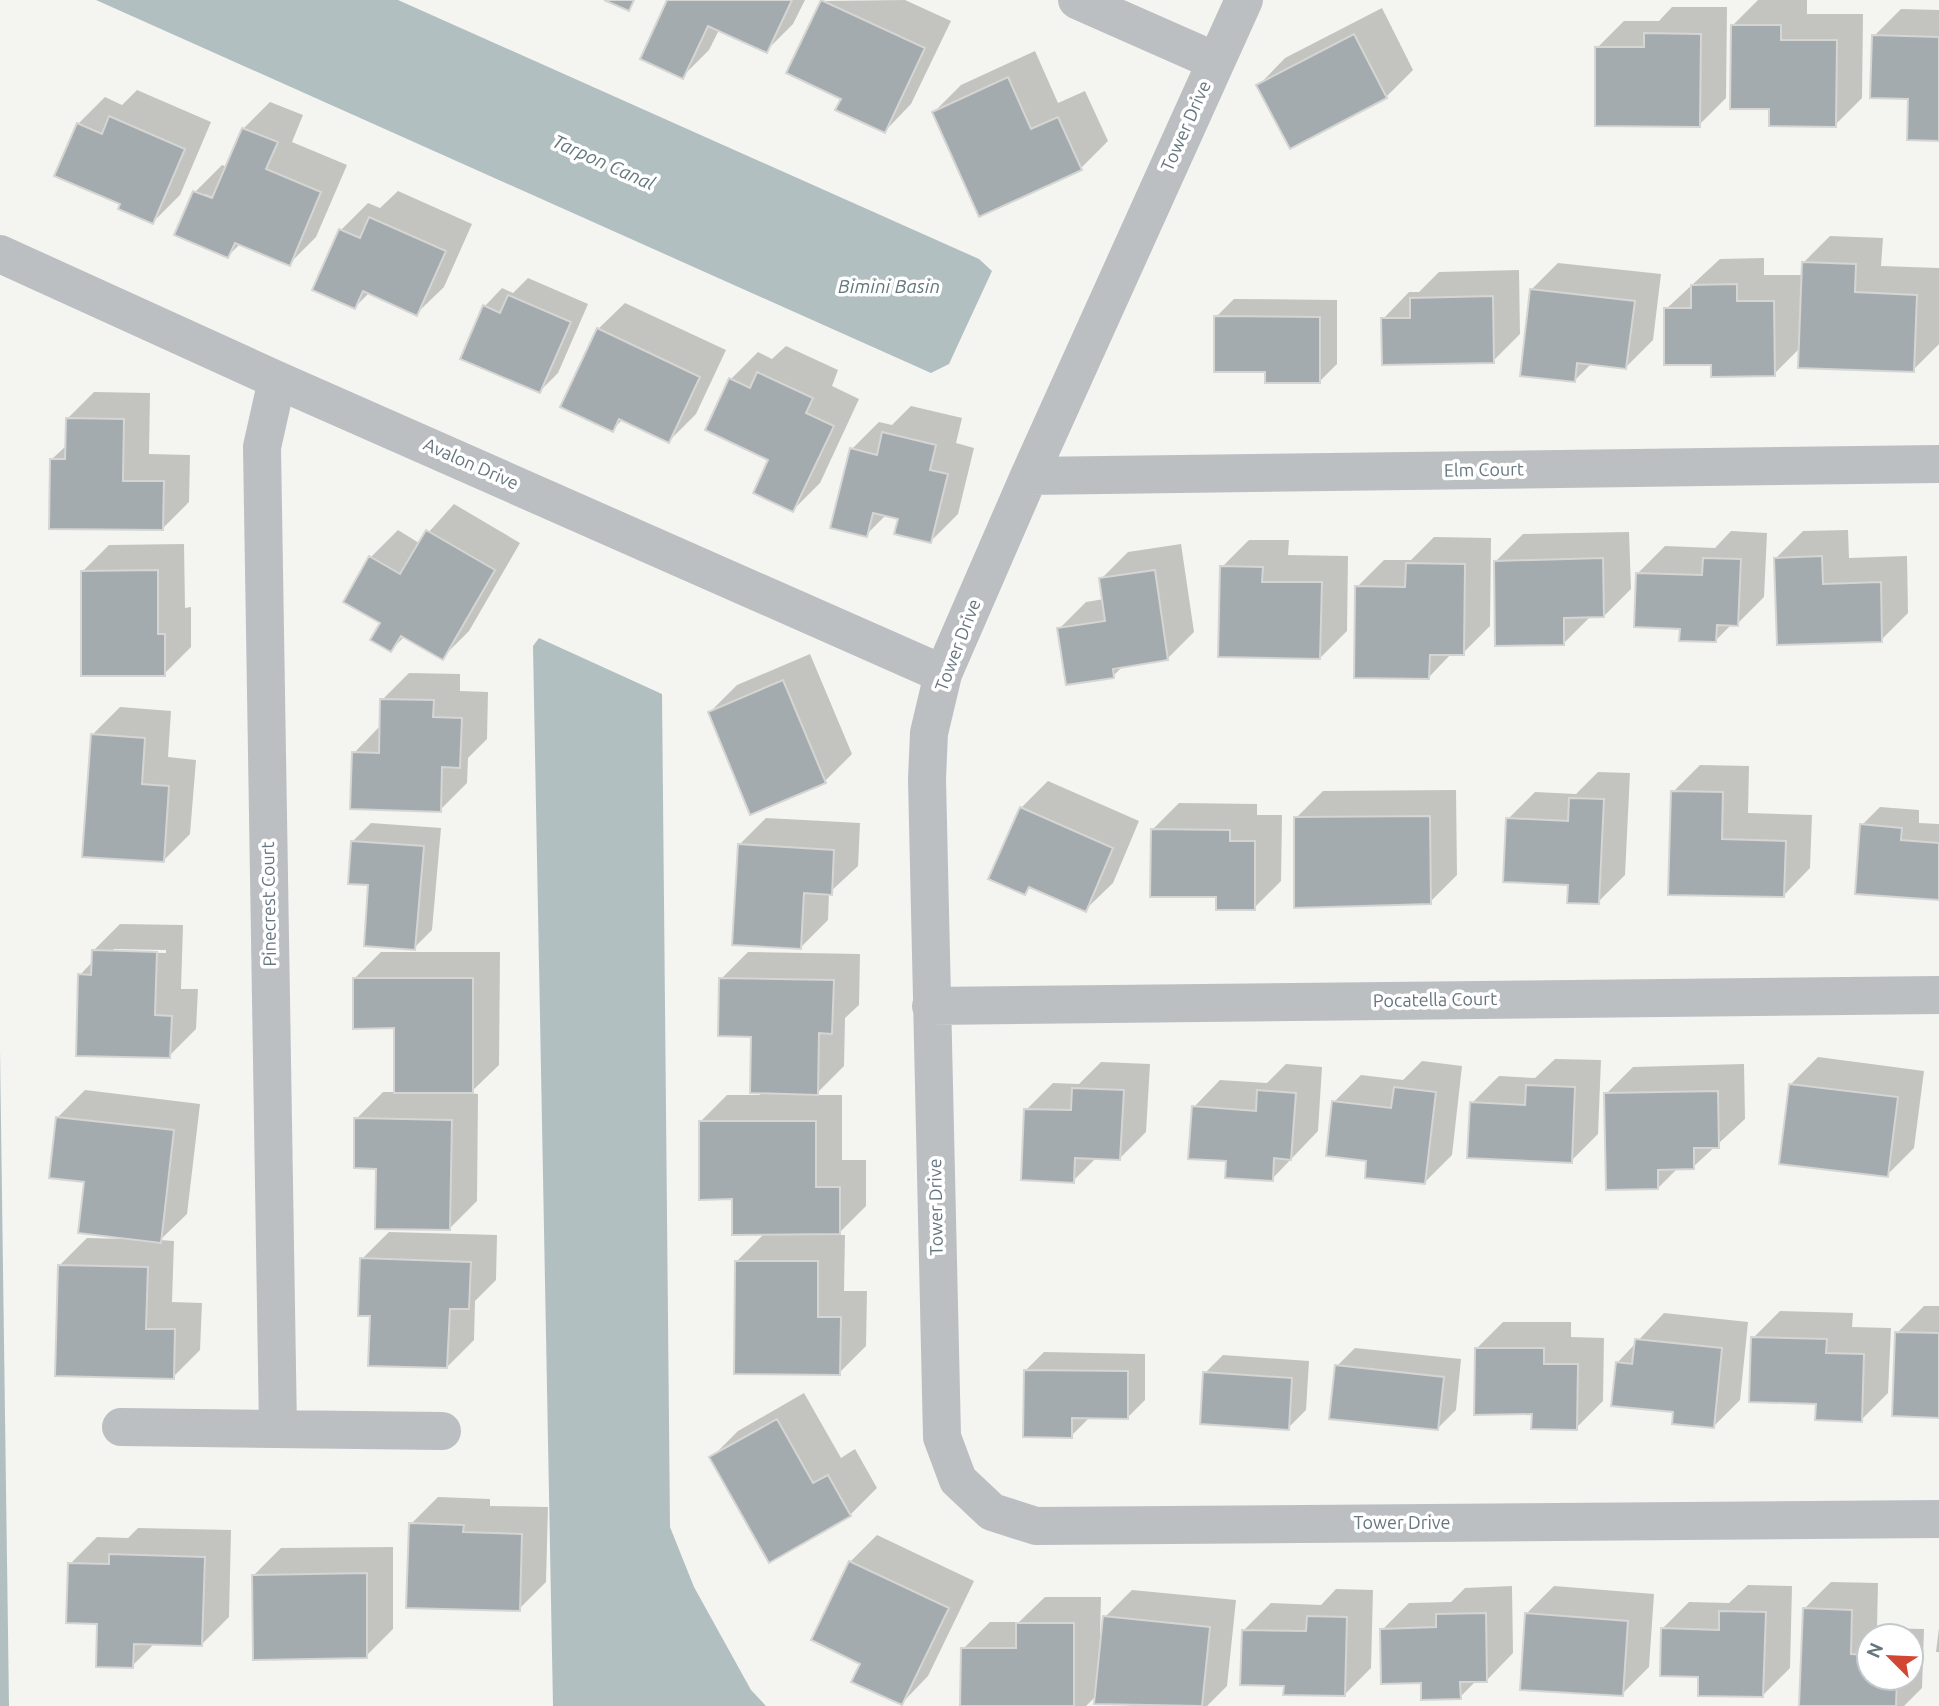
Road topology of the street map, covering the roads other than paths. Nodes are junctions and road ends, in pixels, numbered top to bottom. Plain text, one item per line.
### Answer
1 (1077, 0) edge
2 (1244, 0) edge
3 (1215, 61) junction
4 (0, 254) edge
5 (277, 380) junction
6 (1939, 464) edge
7 (1029, 476) junction
8 (943, 674) junction
9 (1939, 995) edge
10 (931, 1006) junction
11 (121, 1427) dead end
12 (278, 1430) junction
13 (442, 1431) dead end
14 (1939, 1519) edge

1 - 3 street
2 - 3 street, Tower Drive
3 - 7 street, Tower Drive
4 - 5 street, Avalon Drive
5 - 8 street, Avalon Drive
5 - 12 street, Pinecrest Court
6 - 7 street, Elm Court
7 - 8 street, Tower Drive
8 - 10 street, Tower Drive
9 - 10 street, Pocatella Court
10 - 14 street, Tower Drive
11 - 12 street
12 - 13 street

